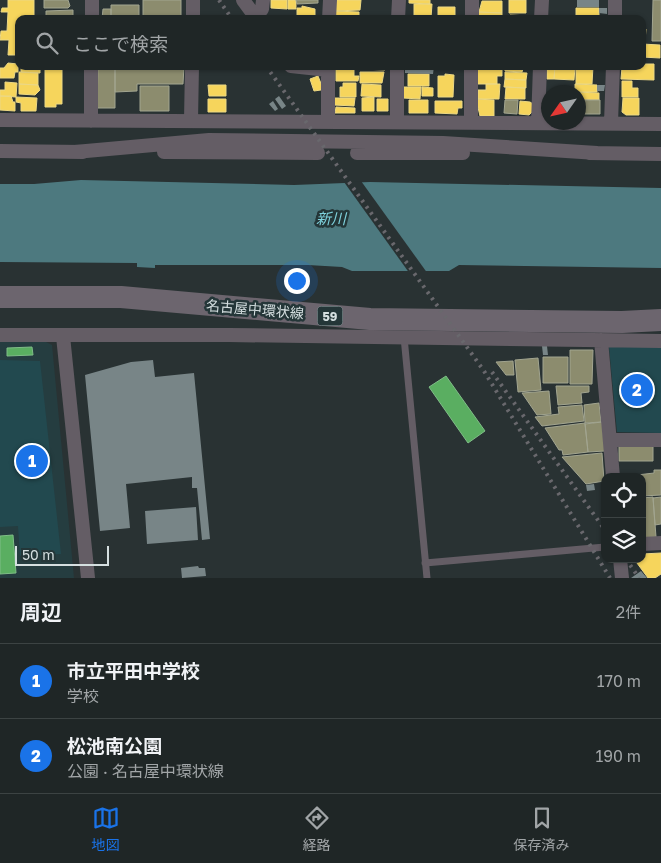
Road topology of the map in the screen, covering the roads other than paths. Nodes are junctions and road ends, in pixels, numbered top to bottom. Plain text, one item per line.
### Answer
1 (92, 0) edge
2 (193, 0) edge
3 (243, 0) edge
4 (263, 0) edge
5 (330, 0) edge
6 (398, 0) edge
7 (472, 0) edge
8 (542, 0) edge
9 (615, 0) edge
10 (92, 15) edge
11 (193, 15) edge
12 (254, 15) edge
13 (258, 15) edge
14 (329, 15) edge
15 (398, 15) edge
16 (472, 15) edge
17 (541, 15) edge
18 (614, 15) edge
19 (92, 70) edge
20 (192, 70) edge
21 (328, 70) edge
22 (398, 70) edge
23 (471, 70) edge
24 (540, 70) edge
25 (613, 70) edge
26 (0, 120) edge
27 (191, 120) junction
28 (91, 121) junction
29 (328, 122) junction
30 (396, 122) junction
31 (471, 122) junction
32 (538, 124) junction
33 (611, 124) junction
34 (661, 124) edge
35 (3, 148) edge
36 (75, 152) junction
37 (318, 153) dead end
38 (357, 153) dead end
39 (597, 154) junction
40 (661, 154) edge
41 (0, 297) edge
42 (661, 320) edge
43 (0, 335) edge
44 (63, 336) junction
45 (404, 337) junction
46 (601, 340) junction
47 (661, 341) edge
48 (610, 440) junction
49 (661, 440) edge
50 (613, 473) edge
51 (661, 542) edge
52 (646, 544) edge
53 (601, 547) edge
54 (425, 563) junction
55 (620, 563) edge
56 (88, 578) edge
57 (427, 578) edge
58 (622, 578) edge

1 - 10 street
2 - 11 street
3 - 12 street
4 - 13 street
5 - 14 street
6 - 15 street
7 - 16 street
8 - 17 street
9 - 18 street
19 - 28 street
20 - 27 street
21 - 29 street
22 - 30 street
23 - 31 street
24 - 32 street
25 - 33 street
26 - 28 street
27 - 28 street
27 - 29 street
29 - 30 street
30 - 31 street
31 - 32 street
32 - 33 street
33 - 34 street
35 - 36 street
36 - 37 street
36 - 39 street
38 - 39 street
39 - 40 street
41 - 42 main road, 名古屋中環状線 / 59
43 - 44 street
44 - 45 street
44 - 56 street
45 - 46 street
45 - 54 lane
46 - 47 street
46 - 48 street
48 - 49 street
48 - 50 street
51 - 52 street
53 - 54 lane
54 - 57 lane
55 - 58 street

